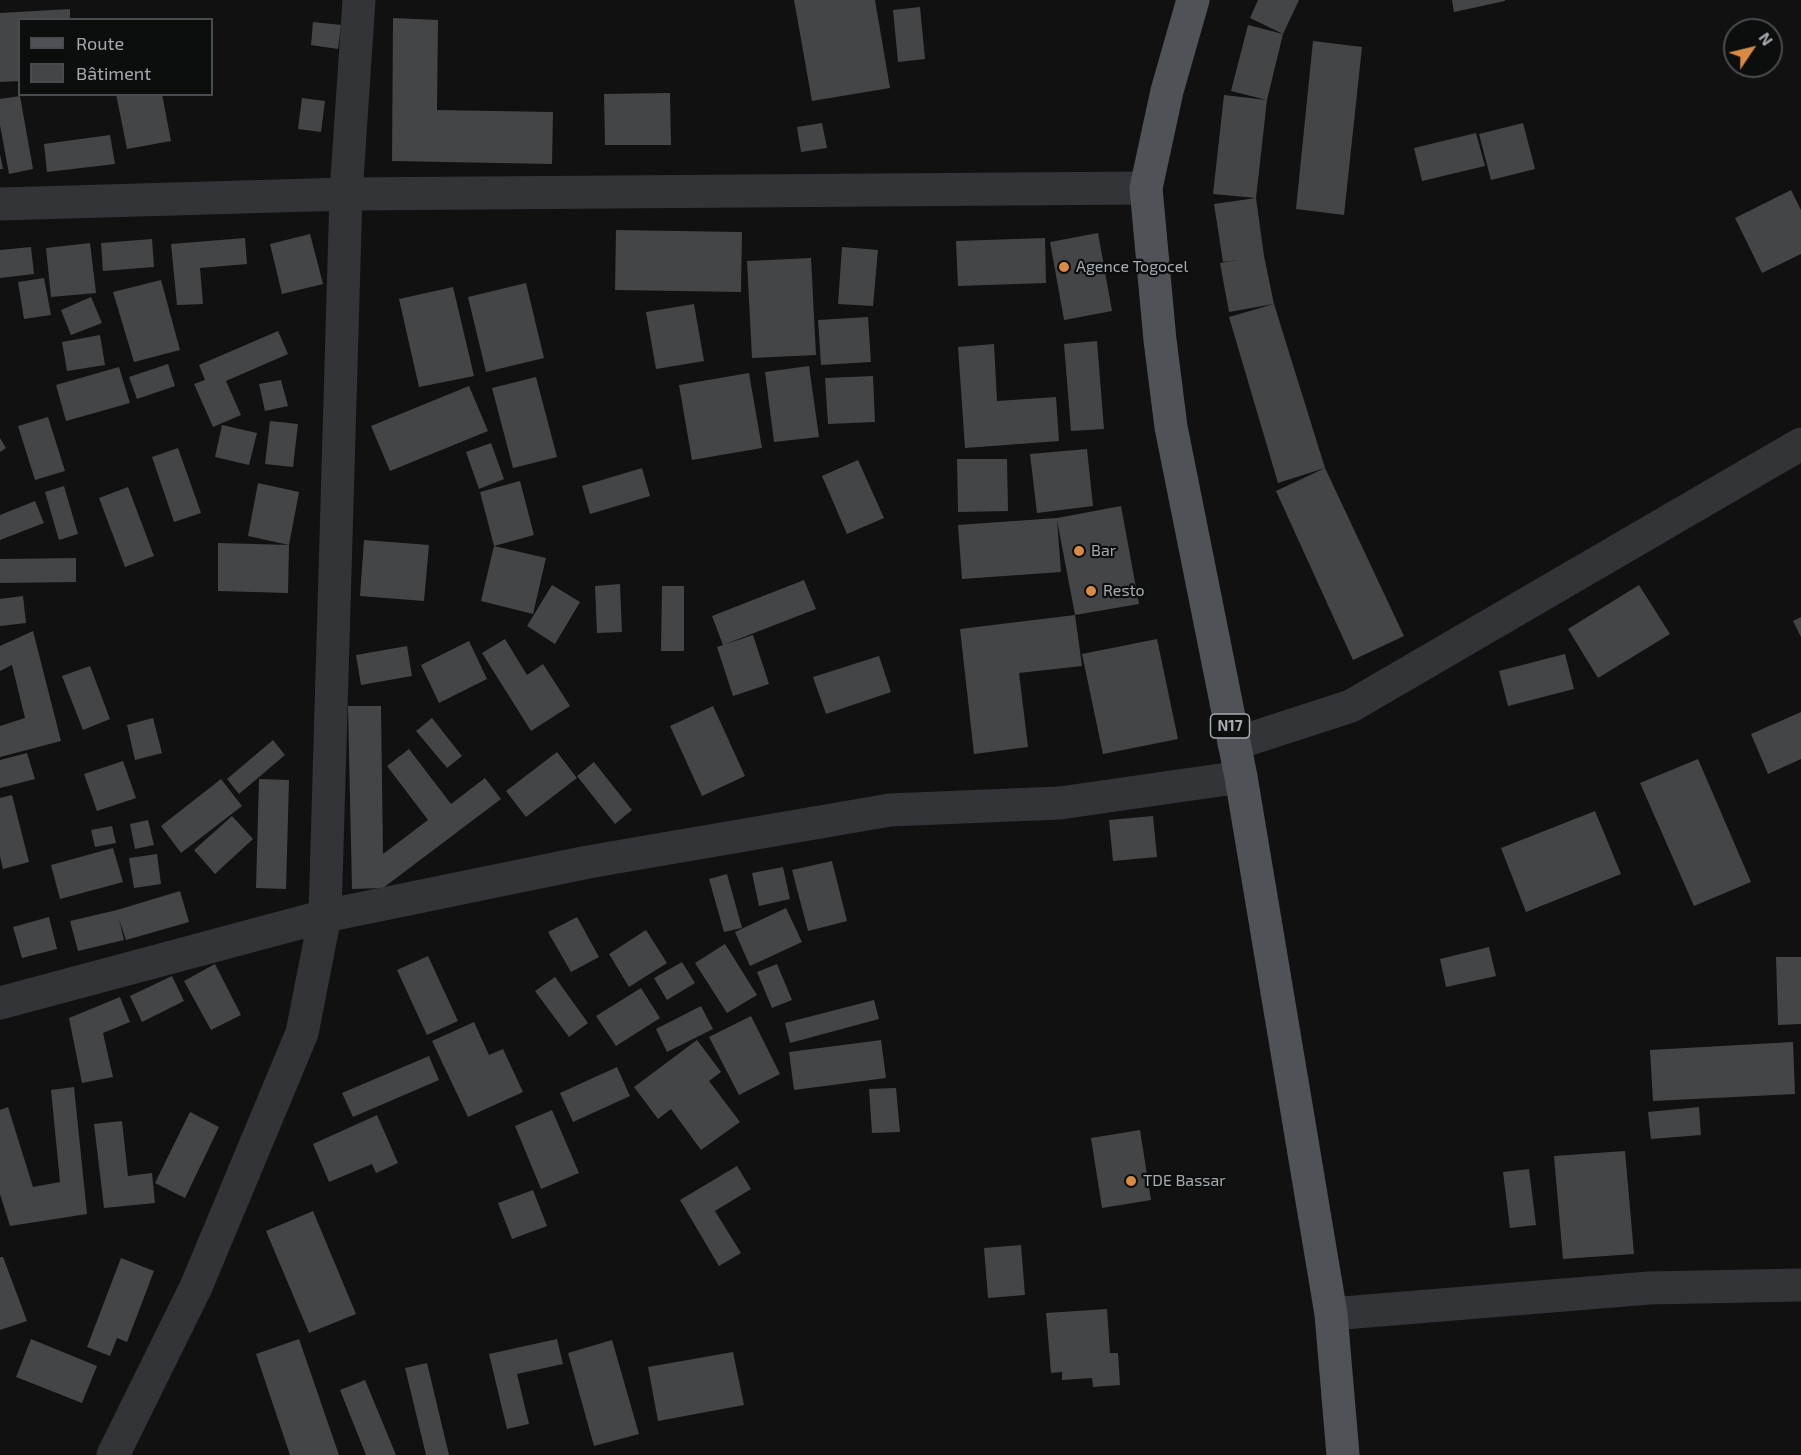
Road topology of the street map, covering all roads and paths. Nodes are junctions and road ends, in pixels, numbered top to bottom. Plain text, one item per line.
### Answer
1 (359, 0) edge
2 (1192, 0) edge
3 (1146, 188) junction
4 (346, 194) junction
5 (0, 204) edge
6 (1801, 444) edge
7 (1234, 744) junction
8 (1241, 777) junction
9 (325, 916) junction
10 (0, 1003) edge
11 (1801, 1285) edge
12 (1331, 1314) junction
13 (113, 1455) edge
14 (1342, 1455) edge

1 - 4 street
2 - 3 main road, N17
3 - 4 street
3 - 7 main road, N17
4 - 5 street
4 - 9 street
6 - 7 street
7 - 8 main road, N17
8 - 9 street
8 - 12 main road, N17
9 - 10 street
9 - 13 street
11 - 12 street
12 - 14 main road, N17

